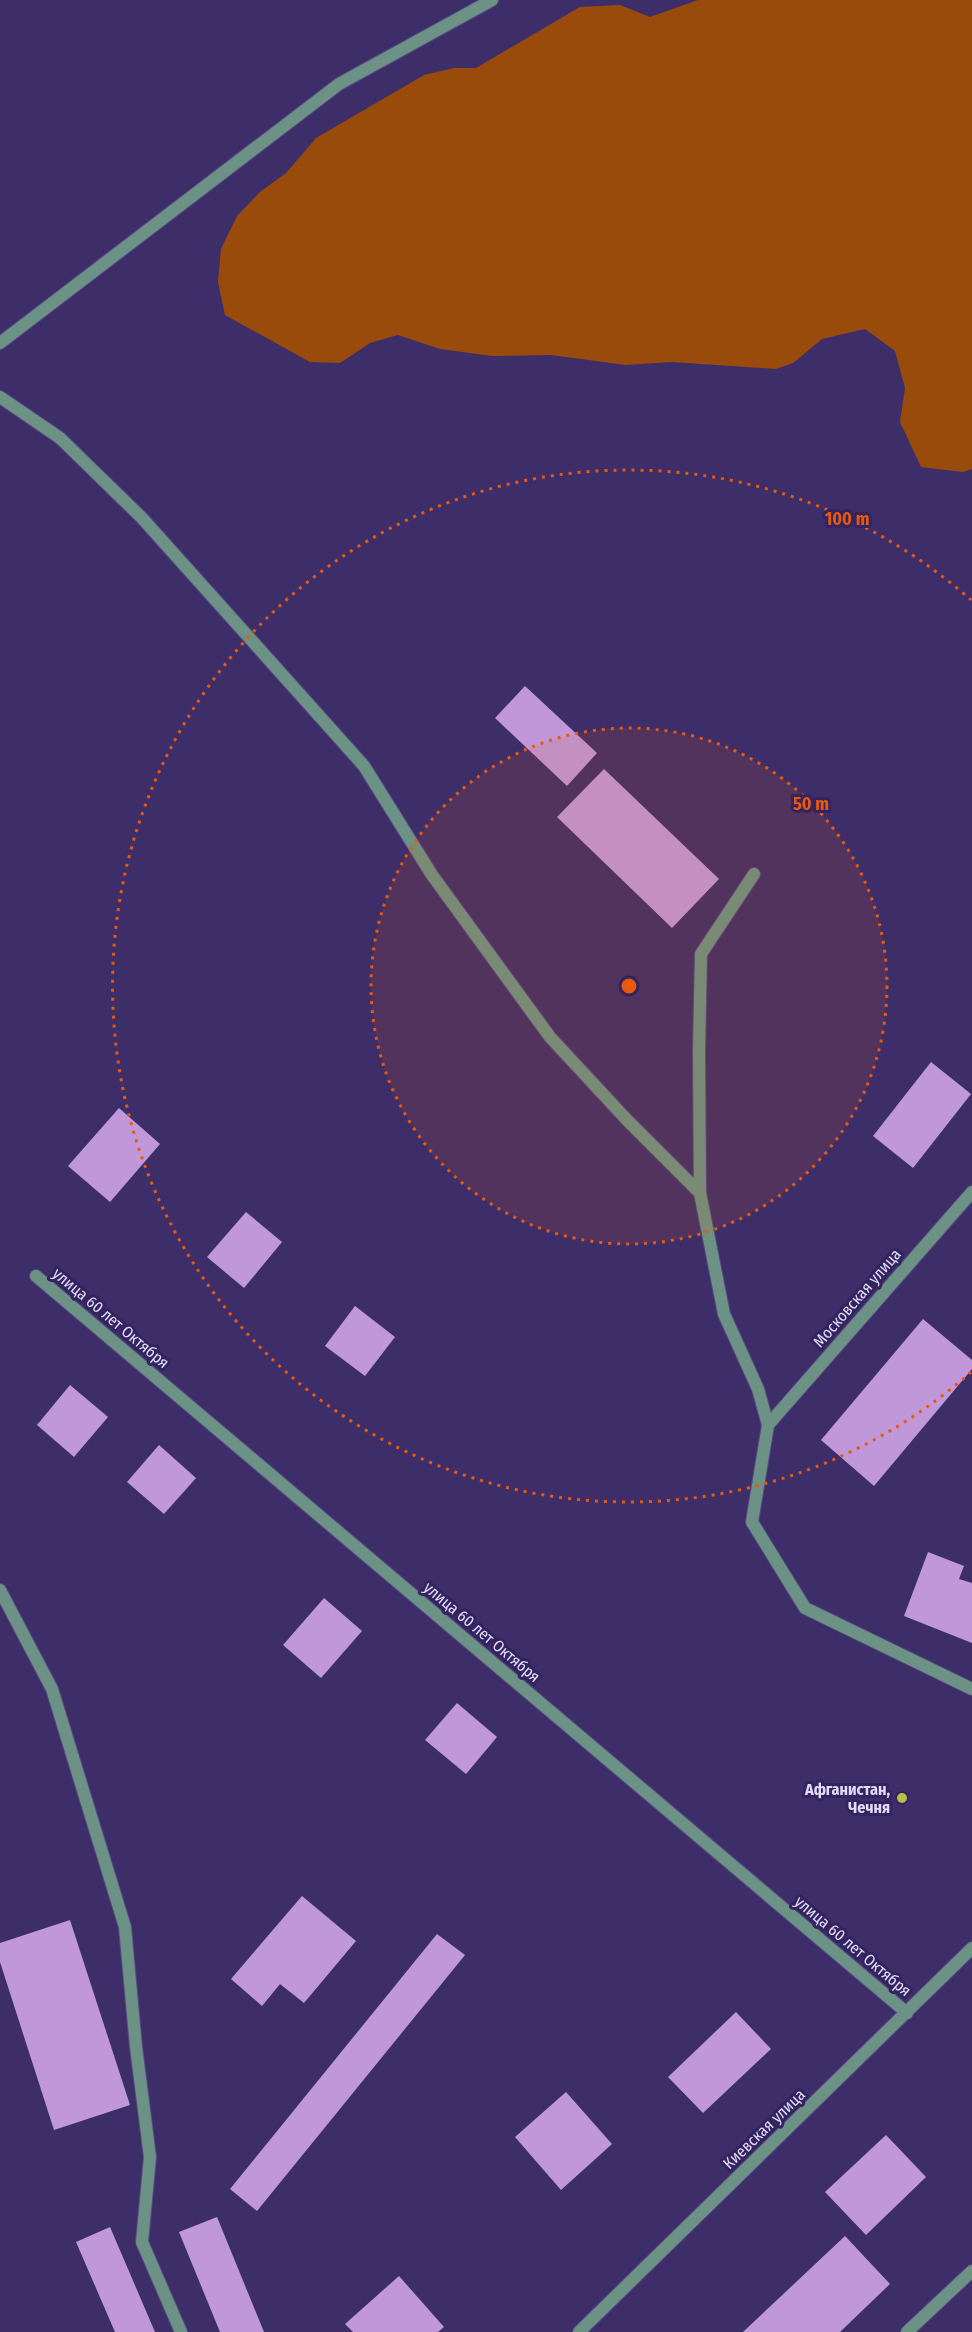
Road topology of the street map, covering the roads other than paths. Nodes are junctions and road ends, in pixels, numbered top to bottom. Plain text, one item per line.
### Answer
1 (492, 0) edge
2 (0, 343) edge
3 (0, 397) edge
4 (754, 873) dead end
5 (972, 1192) edge
6 (700, 1193) junction
7 (36, 1276) dead end
8 (768, 1425) junction
9 (0, 1590) edge
10 (972, 1689) edge
11 (972, 1948) edge
12 (907, 2013) junction
13 (972, 2271) edge
14 (181, 2332) edge
15 (579, 2332) edge
16 (907, 2332) edge

1 - 2 street
3 - 6 street
4 - 6 street
5 - 8 street, Московская улица
6 - 8 street
7 - 12 street, улица 60 лет Октября
8 - 10 street
9 - 14 street
11 - 12 street, Киевская улица
12 - 15 street, Киевская улица
13 - 16 street

